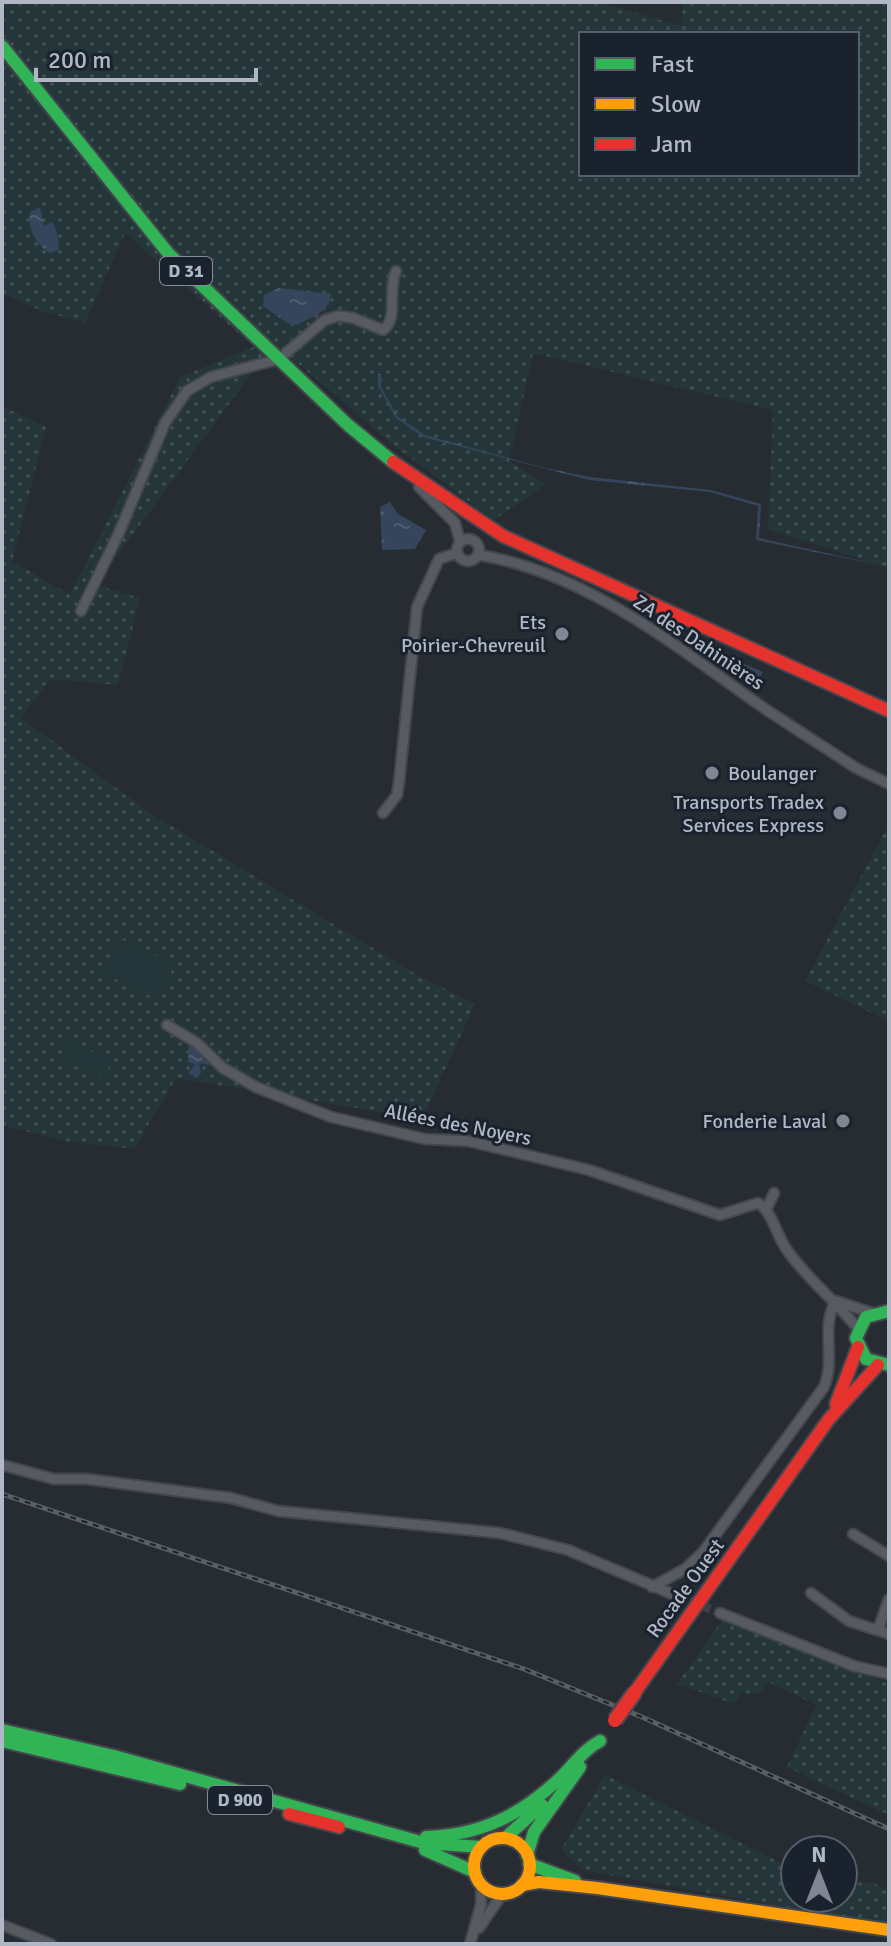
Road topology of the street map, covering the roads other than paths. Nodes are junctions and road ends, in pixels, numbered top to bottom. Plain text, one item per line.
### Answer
1 (2, 46) edge
2 (396, 271) dead end
3 (279, 359) junction
4 (400, 468) junction
5 (458, 548) junction
6 (479, 555) junction
7 (81, 611) dead end
8 (889, 711) edge
9 (889, 784) edge
10 (383, 813) dead end
11 (167, 1025) dead end
12 (774, 1193) dead end
13 (762, 1206) junction
14 (836, 1301) junction
15 (889, 1311) edge
16 (872, 1313) junction
17 (858, 1329) junction
18 (858, 1347) junction
19 (884, 1365) edge
20 (829, 1419) junction
21 (2, 1465) edge
22 (853, 1534) dead end
23 (889, 1556) edge
24 (652, 1587) junction
25 (811, 1593) dead end
26 (677, 1596) tunnel mouth
27 (889, 1599) edge
28 (720, 1613) tunnel mouth
29 (878, 1630) junction
30 (889, 1634) edge
31 (889, 1674) edge
32 (2, 1730) edge
33 (2, 1741) edge
34 (600, 1741) junction
35 (572, 1778) junction
36 (382, 1829) junction
37 (505, 1838) junction
38 (481, 1847) junction
39 (528, 1860) junction
40 (478, 1878) junction
41 (522, 1885) junction
42 (597, 1888) junction
43 (503, 1893) junction
44 (2, 1925) edge
45 (889, 1930) edge
46 (471, 1941) edge
47 (51, 1944) edge

1 - 3 main road, D 31
2 - 3 street
3 - 4 main road, D 31
3 - 7 street
4 - 5 street
4 - 8 main road, D 31
5 - 6 street
5 - 6 street
5 - 10 street
6 - 9 street, ZA des Dahinières
11 - 13 street, Allées des Noyers
12 - 13 street
13 - 14 street
14 - 16 street
14 - 17 street
14 - 24 street
15 - 16 main road
16 - 17 main road
17 - 18 main road
18 - 19 main road
18 - 20 main road, Rocade Ouest
19 - 20 main road, Rocade Ouest
20 - 34 main road, Rocade Ouest, bridge
21 - 24 street
22 - 23 street
24 - 26 street
25 - 29 street
27 - 29 street
28 - 31 street
29 - 30 street
32 - 36 main road, D 900
33 - 40 main road, D 900
34 - 35 main road, Rocade Ouest
34 - 36 main road
35 - 37 main road, Rocade Ouest
35 - 39 main road, Rocade Ouest
36 - 38 main road, D 900
37 - 38 main road
37 - 39 main road
38 - 40 main road
39 - 41 main road
39 - 42 main road
40 - 43 main road
40 - 46 street
41 - 42 main road
41 - 43 main road
42 - 45 main road
43 - 46 street
44 - 47 street

